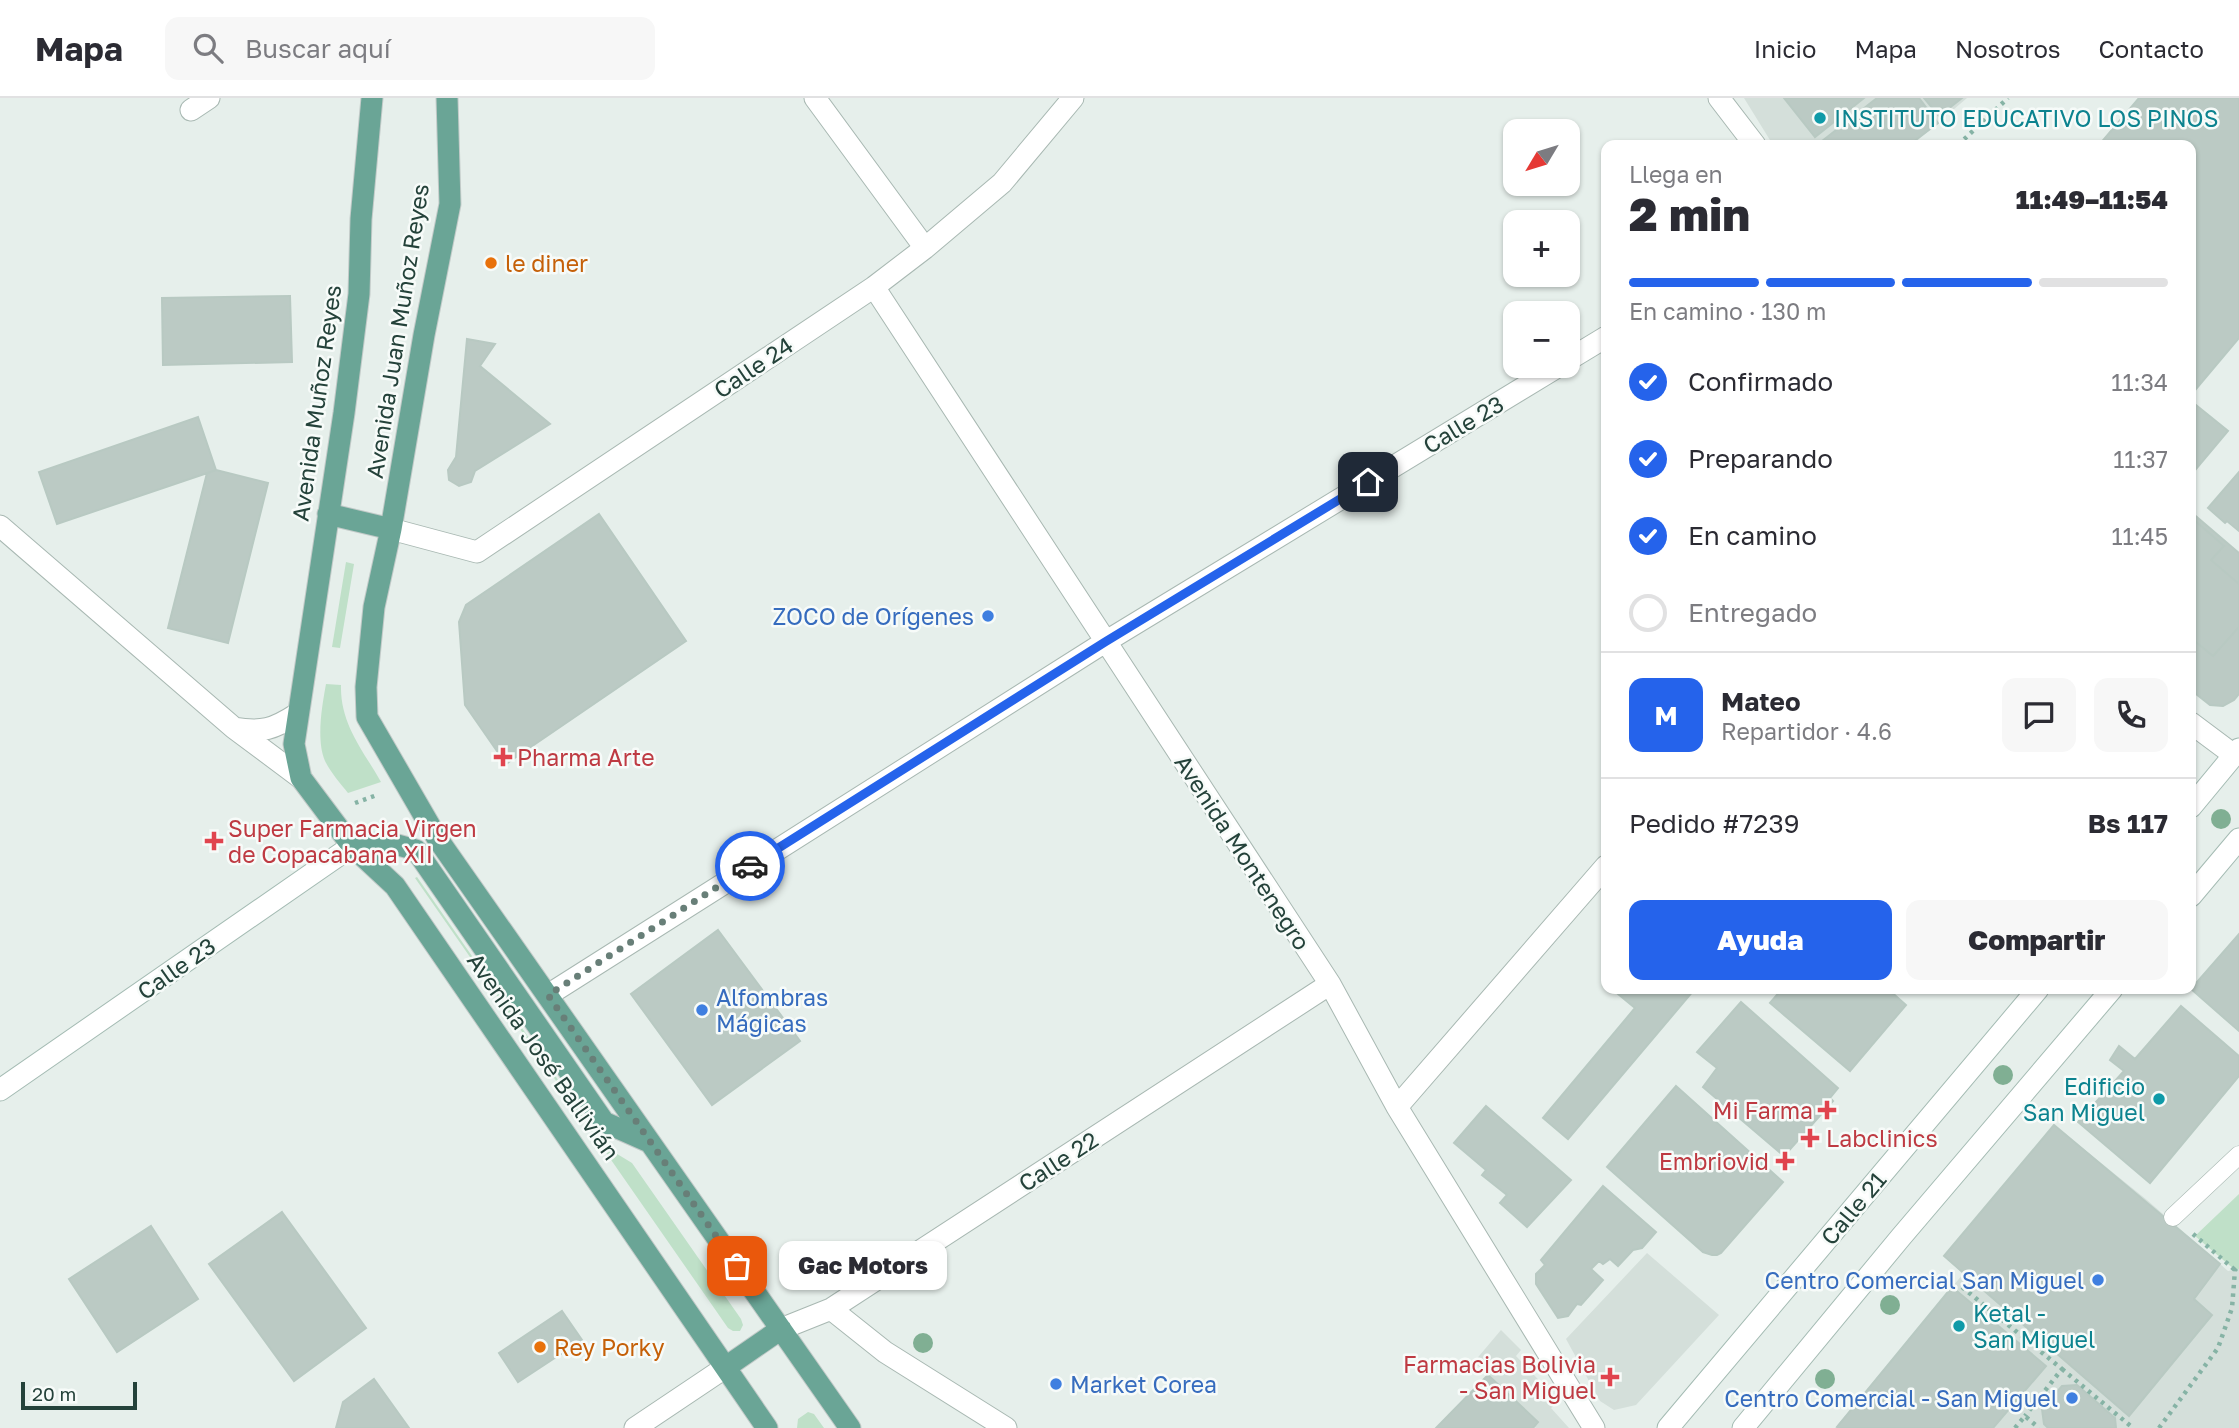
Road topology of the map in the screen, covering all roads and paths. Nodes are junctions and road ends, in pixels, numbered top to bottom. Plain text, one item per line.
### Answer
1 (209, 98) edge
2 (372, 98) edge
3 (447, 98) edge
4 (816, 98) edge
5 (1073, 98) edge
6 (1719, 98) edge
7 (2008, 98) edge
8 (191, 110) dead end
9 (1751, 140) edge
10 (1963, 140) edge
11 (925, 248) junction
12 (874, 286) junction
13 (1601, 340) edge
14 (1580, 353) edge
15 (1539, 378) edge
16 (328, 514) junction
17 (0, 526) edge
18 (391, 529) junction
19 (1105, 642) junction
20 (298, 713) junction
21 (2196, 726) edge
22 (234, 728) junction
23 (2237, 755) edge
24 (301, 778) junction
25 (387, 790) dead end
26 (2196, 801) edge
27 (355, 803) dead end
28 (2239, 839) edge
29 (352, 846) junction
30 (1601, 872) edge
31 (2196, 890) edge
32 (1330, 984) junction
33 (2034, 994) edge
34 (2108, 994) edge
35 (548, 995) junction
36 (0, 1090) edge
37 (1397, 1107) junction
38 (649, 1142) junction
39 (2239, 1155) edge
40 (2173, 1217) joint
41 (2238, 1268) edge
42 (1962, 1287) dead end
43 (831, 1309) junction
44 (781, 1329) junction
45 (726, 1367) junction
46 (2062, 1369) junction
47 (2025, 1416) junction
48 (635, 1428) edge
49 (767, 1428) edge
50 (850, 1428) edge
51 (1006, 1428) edge
52 (1594, 1428) edge
53 (1668, 1428) edge
54 (1743, 1428) edge
55 (2015, 1428) edge
56 (2039, 1428) edge
57 (2133, 1428) edge
58 (2158, 1428) edge

1 - 8 street
2 - 16 main road, Avenida Muñoz Reyes
3 - 18 main road, Avenida Juan Muñoz Reyes
4 - 11 street
5 - 11 street, Calle 24
6 - 9 street
7 - 10 path
11 - 12 street, Calle 24
12 - 18 street, Calle 24
12 - 19 street, Avenida Montenegro
13 - 14 street
15 - 19 street, Calle 23
16 - 18 main road
16 - 20 main road, Avenida Muñoz Reyes
17 - 22 street
18 - 35 main road, Avenida José Ballivián
19 - 32 street, Avenida Montenegro
19 - 35 street, Calle 23
20 - 22 street
20 - 24 main road, Avenida José Ballivián
21 - 23 street
22 - 24 street
23 - 26 street
24 - 29 main road, Avenida José Ballivián
25 - 27 path
28 - 31 street
29 - 36 street, Calle 23
29 - 38 main road
29 - 45 main road, Avenida José Ballivián
30 - 37 street
32 - 37 street, Avenida Montenegro
32 - 43 street, Calle 22
33 - 53 street, Calle 21
34 - 54 street
35 - 38 main road, Avenida José Ballivián
37 - 52 street, Avenida Montenegro
38 - 44 main road, Avenida José Ballivián
39 - 40 lane
40 - 41 path
41 - 58 path
42 - 46 path
43 - 44 street, Calle 22
43 - 51 street
44 - 45 main road
44 - 50 main road, Avenida José Ballivián
45 - 48 street
45 - 49 main road, Avenida José Ballivián
46 - 47 path
46 - 57 path
47 - 55 path
47 - 56 path

